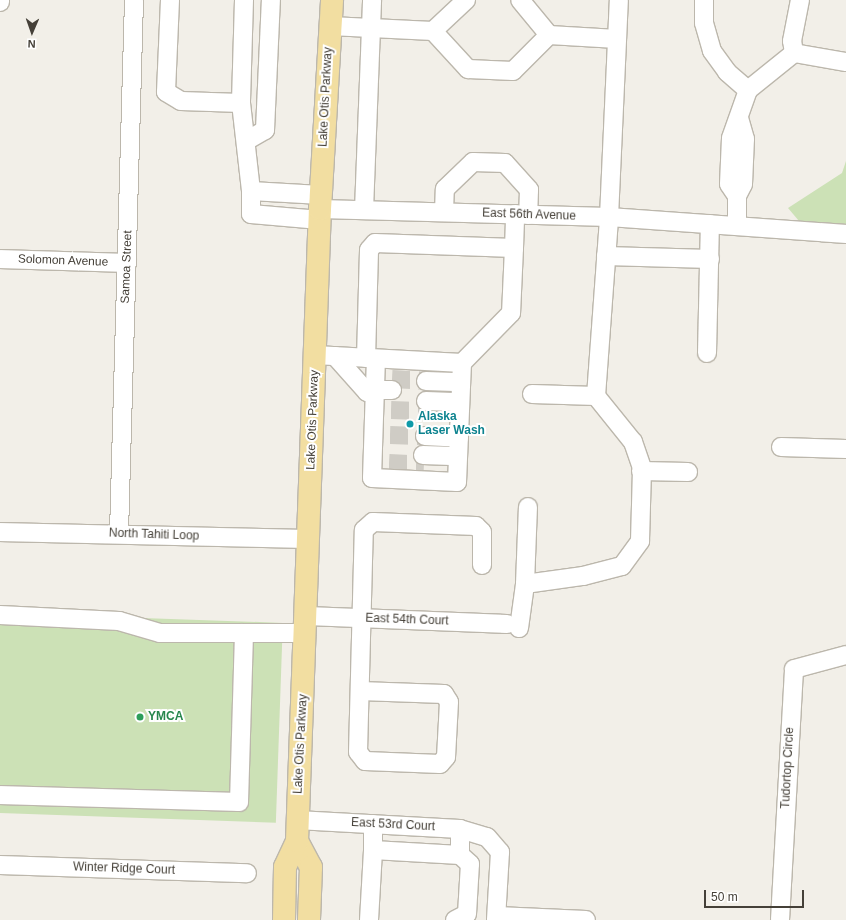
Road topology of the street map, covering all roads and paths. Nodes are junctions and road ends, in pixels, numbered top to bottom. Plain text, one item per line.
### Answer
1 (134, 0) edge
2 (170, 0) edge
3 (244, 0) edge
4 (271, 0) edge
5 (332, 0) edge
6 (372, 0) edge
7 (466, 0) edge
8 (520, 0) edge
9 (619, 0) edge
10 (704, 0) edge
11 (800, 0) edge
12 (330, 26) junction
13 (371, 28) junction
14 (433, 31) junction
15 (549, 35) junction
16 (617, 38) junction
17 (794, 53) junction
18 (846, 62) edge
19 (748, 90) junction
20 (241, 103) junction
21 (246, 141) junction
22 (251, 191) junction
23 (321, 208) junction
24 (364, 210) junction
25 (444, 212) junction
26 (522, 215) junction
27 (609, 218) junction
28 (710, 224) junction
29 (738, 225) junction
30 (846, 234) edge
31 (514, 248) junction
32 (606, 256) junction
33 (0, 259) edge
34 (710, 259) junction
35 (127, 263) junction
36 (707, 353) dead end
37 (325, 356) junction
38 (371, 358) junction
39 (462, 363) junction
40 (382, 394) junction
41 (532, 394) dead end
42 (596, 396) junction
43 (461, 397) junction
44 (781, 447) dead end
45 (846, 449) edge
46 (458, 452) junction
47 (641, 471) junction
48 (688, 472) dead end
49 (528, 507) dead end
50 (0, 532) edge
51 (119, 533) junction
52 (309, 539) junction
53 (482, 565) dead end
54 (525, 584) junction
55 (0, 615) edge
56 (362, 618) junction
57 (306, 624) junction
58 (244, 633) junction
59 (846, 655) edge
60 (360, 691) junction
61 (0, 795) edge
62 (373, 824) junction
63 (460, 829) junction
64 (297, 830) junction
65 (372, 850) junction
66 (460, 855) junction
67 (0, 865) edge
68 (247, 873) dead end
69 (496, 918) edge
70 (284, 920) edge
71 (309, 920) edge
72 (370, 920) edge
73 (455, 920) edge
74 (586, 920) edge
75 (780, 920) edge

1 - 35 street, Samoa Street
2 - 20 street
3 - 20 street
4 - 21 street
5 - 12 main road, Lake Otis Parkway
6 - 13 street
7 - 14 street
8 - 15 street
9 - 16 street
10 - 19 street
11 - 17 street
12 - 13 street
12 - 23 main road, Lake Otis Parkway
13 - 14 street
13 - 24 street
14 - 15 street
15 - 16 street
16 - 27 street
17 - 18 street
17 - 19 street
19 - 29 street
20 - 21 street
21 - 22 street
22 - 23 street
22 - 23 street
23 - 24 street, East 56th Avenue
23 - 37 main road, Lake Otis Parkway
24 - 25 street, East 56th Avenue
25 - 26 street, East 56th Avenue
25 - 26 street
26 - 27 street, East 56th Avenue
26 - 31 street
27 - 28 street, East 56th Avenue
27 - 32 street
28 - 29 street, East 56th Avenue
28 - 34 street
29 - 30 street, East 56th Avenue
31 - 38 street
31 - 39 street
32 - 34 street
32 - 42 street
33 - 35 street, Solomon Avenue
34 - 36 street
35 - 51 street, Samoa Street
37 - 38 street
37 - 40 street
37 - 52 main road, Lake Otis Parkway
38 - 39 street
38 - 40 street
39 - 43 street
40 - 46 street
41 - 42 street
42 - 47 street
43 - 43 street
43 - 46 street
44 - 45 street
46 - 46 street
47 - 48 street
47 - 54 street
49 - 54 street
50 - 51 street, North Tahiti Loop
51 - 52 street, North Tahiti Loop
52 - 57 main road, Lake Otis Parkway
53 - 56 street
54 - 56 street, East 54th Court
55 - 58 street, East 54th Court
56 - 57 street, East 54th Court
56 - 60 street
57 - 58 street, East 54th Court
57 - 64 main road, Lake Otis Parkway
58 - 61 street
59 - 75 street, Tudortop Circle
60 - 60 street
62 - 63 street, East 53rd Court
62 - 64 street, East 53rd Court
62 - 65 street
63 - 66 street
63 - 69 street, East 53rd Court
64 - 70 main road, Lake Otis Parkway
64 - 71 main road
65 - 66 street
65 - 72 street
66 - 73 street
67 - 68 street, Winter Ridge Court
69 - 74 street

